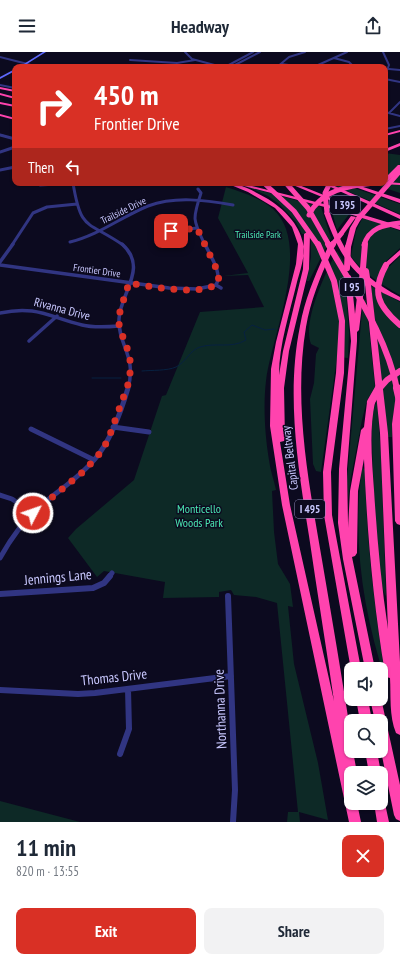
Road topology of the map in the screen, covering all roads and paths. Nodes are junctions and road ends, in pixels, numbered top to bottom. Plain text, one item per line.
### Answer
1 (45, 52) edge
2 (185, 52) edge
3 (253, 52) edge
4 (260, 52) edge
5 (305, 52) edge
6 (347, 52) edge
7 (383, 52) edge
8 (0, 57) edge
9 (334, 58) junction
10 (130, 60) dead end
11 (195, 60) junction
12 (20, 64) edge
13 (29, 64) edge
14 (212, 64) edge
15 (230, 64) edge
16 (237, 64) edge
17 (281, 64) edge
18 (320, 64) edge
19 (351, 64) edge
20 (389, 69) joint
21 (400, 70) edge
22 (12, 72) edge
23 (12, 74) edge
24 (388, 79) edge
25 (0, 80) edge
26 (400, 82) edge
27 (0, 85) edge
28 (12, 87) edge
29 (0, 88) edge
30 (12, 90) edge
31 (0, 94) edge
32 (0, 99) edge
33 (12, 99) edge
34 (12, 100) edge
35 (400, 102) edge
36 (0, 103) edge
37 (12, 105) edge
38 (1, 109) edge
39 (12, 111) edge
40 (389, 113) joint
41 (12, 114) edge
42 (0, 115) edge
43 (400, 116) edge
44 (12, 118) edge
45 (400, 126) edge
46 (388, 128) edge
47 (400, 131) edge
48 (388, 134) edge
49 (0, 135) edge
50 (12, 138) edge
51 (400, 139) edge
52 (388, 144) edge
53 (400, 144) edge
54 (12, 148) edge
55 (388, 150) edge
56 (0, 152) edge
57 (400, 166) edge
58 (12, 168) edge
59 (0, 170) edge
60 (400, 171) edge
61 (388, 177) edge
62 (400, 178) edge
63 (388, 180) edge
64 (388, 182) edge
65 (388, 184) edge
66 (400, 184) edge
67 (74, 186) edge
68 (236, 186) edge
69 (250, 186) edge
70 (268, 186) edge
71 (289, 186) edge
72 (297, 186) edge
73 (328, 186) edge
74 (331, 186) edge
75 (355, 186) edge
76 (357, 186) edge
77 (369, 186) edge
78 (380, 186) edge
79 (386, 186) edge
80 (198, 189) dead end
81 (400, 197) edge
82 (198, 201) junction
83 (400, 201) edge
84 (77, 204) junction
85 (233, 205) dead end
86 (400, 217) edge
87 (356, 218) junction
88 (400, 223) edge
89 (197, 228) junction
90 (400, 228) edge
91 (99, 231) junction
92 (171, 231) dead end
93 (70, 242) dead end
94 (400, 252) edge
95 (0, 263) edge
96 (365, 282) junction
97 (129, 283) junction
98 (216, 285) junction
99 (221, 288) dead end
100 (400, 298) edge
101 (0, 314) edge
102 (57, 316) junction
103 (400, 325) edge
104 (119, 326) junction
105 (28, 341) dead end
106 (354, 341) junction
107 (400, 371) edge
108 (400, 392) edge
109 (400, 401) edge
110 (371, 402) junction
111 (113, 427) junction
112 (31, 429) dead end
113 (149, 432) dead end
114 (94, 460) junction
115 (0, 495) edge
116 (286, 505) junction
117 (33, 513) junction
118 (400, 520) edge
119 (0, 558) edge
120 (112, 573) dead end
121 (0, 594) edge
122 (228, 596) dead end
123 (361, 628) junction
124 (355, 662) edge
125 (368, 662) edge
126 (231, 676) junction
127 (128, 689) junction
128 (0, 690) edge
129 (397, 713) junction
130 (400, 729) edge
131 (120, 754) dead end
132 (388, 756) edge
133 (350, 766) edge
134 (357, 810) edge
135 (381, 810) edge
136 (400, 815) edge
137 (233, 822) edge
138 (355, 822) edge
139 (358, 822) edge
140 (383, 822) edge

1 - 13 main road
2 - 11 street
3 - 15 street
4 - 16 street
5 - 17 street
6 - 9 street
7 - 20 street
8 - 12 street
9 - 18 street
9 - 19 street
10 - 11 street
11 - 14 street
20 - 21 street
22 - 25 main road
23 - 25 main road
24 - 26 street
27 - 28 street
29 - 30 highway
31 - 33 highway
32 - 34 highway
35 - 40 street
36 - 37 highway
38 - 39 highway
38 - 41 highway
40 - 43 street
42 - 44 highway
45 - 46 street
47 - 48 highway
49 - 50 street
51 - 52 highway
53 - 55 highway
54 - 56 street
57 - 61 highway, Capital Beltway / I 495
58 - 59 street
60 - 65 highway, bridge
62 - 63 highway, bridge
64 - 66 highway, bridge
67 - 84 street
68 - 116 highway
69 - 90 highway
70 - 124 highway, I 95, bridge
71 - 109 highway, I 95, bridge
72 - 90 highway, I 395
73 - 100 highway, bridge
74 - 86 highway
75 - 83 highway
76 - 116 highway, bridge
77 - 81 highway, I 395
78 - 87 highway, Capital Beltway / I 495
79 - 87 highway, bridge
80 - 82 street
82 - 85 street, Trailside Drive
82 - 89 street
82 - 91 street, Trailside Drive
84 - 91 street
84 - 95 street
87 - 106 highway, bridge
87 - 133 highway, Capital Beltway / I 495, bridge
88 - 96 highway, bridge
89 - 92 street
89 - 98 street
91 - 93 street, Trailside Drive
91 - 97 street
94 - 103 highway, bridge
95 - 97 street, Frontier Drive
96 - 106 highway
96 - 129 highway
97 - 98 street, Frontier Drive
97 - 104 street
98 - 99 street
101 - 102 street, Rivanna Drive
102 - 104 street, Rivanna Drive
102 - 105 street
104 - 111 street
106 - 123 highway
107 - 110 highway, bridge
108 - 118 highway
110 - 123 highway
110 - 129 highway
111 - 113 street
111 - 114 street
112 - 114 street
114 - 117 street
115 - 117 street
116 - 138 highway
117 - 119 street
120 - 121 street, Jennings Lane
122 - 126 street, Northanna Drive
123 - 125 highway
126 - 127 street, Thomas Drive
126 - 137 street, Northanna Drive
127 - 128 street, Thomas Drive
127 - 131 street
129 - 130 highway
132 - 136 highway
134 - 139 highway
135 - 140 highway

